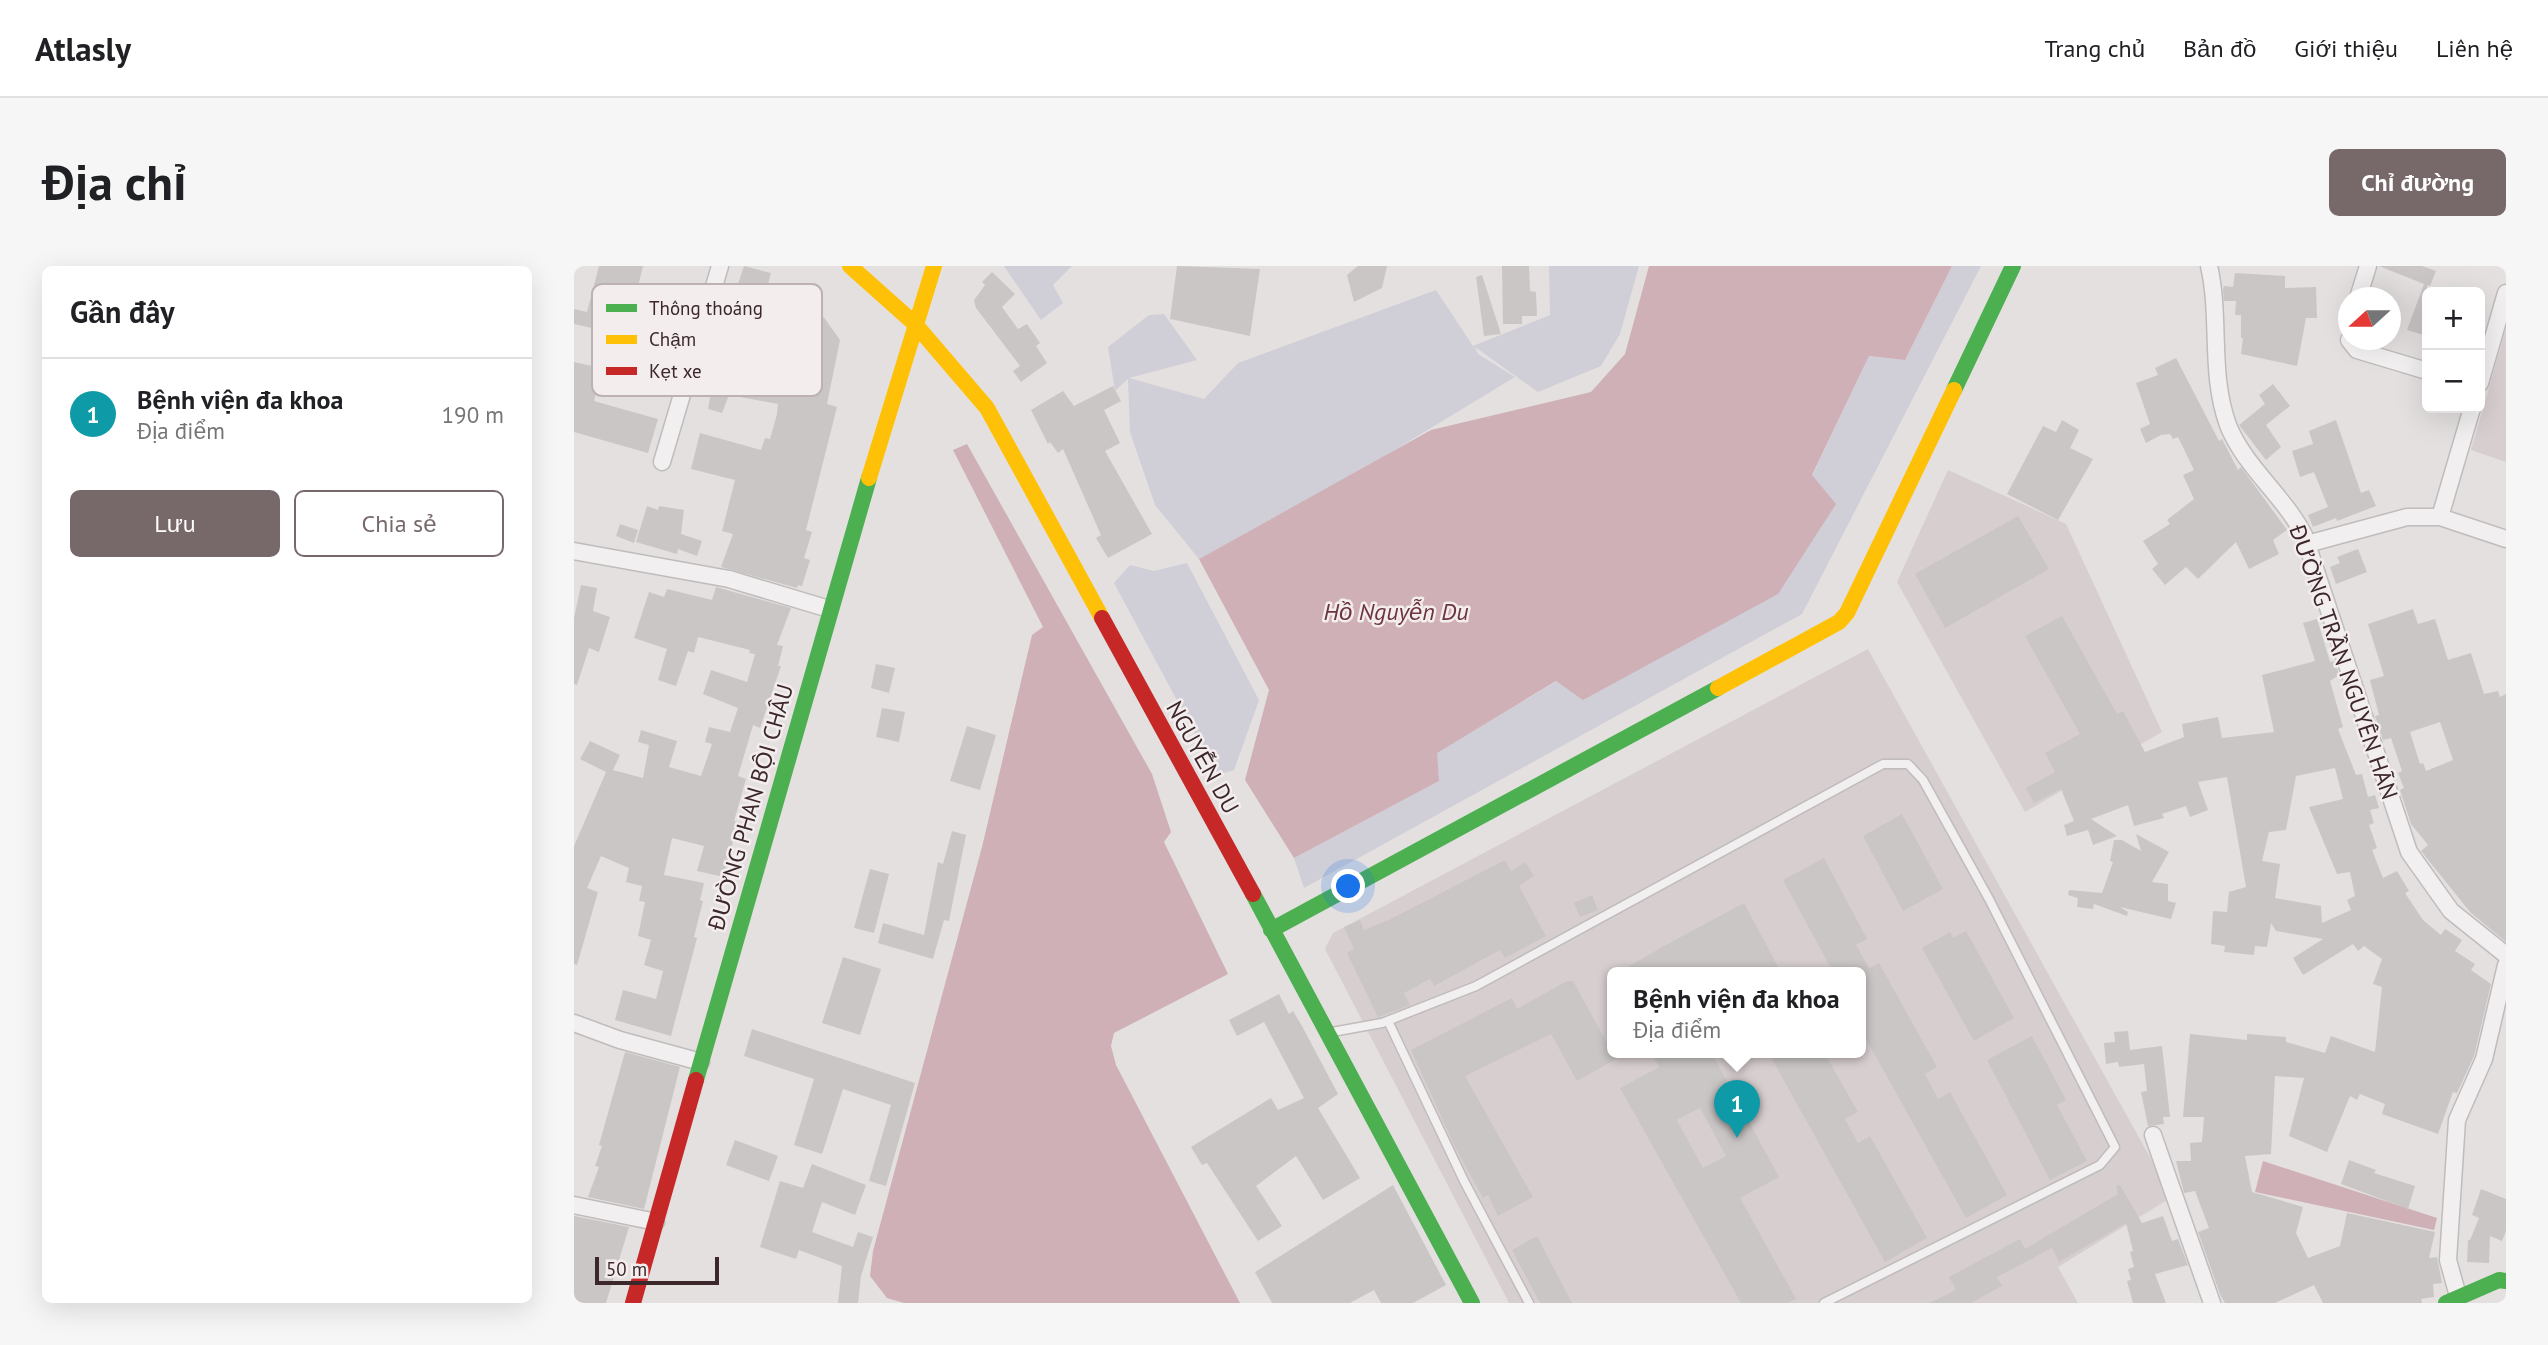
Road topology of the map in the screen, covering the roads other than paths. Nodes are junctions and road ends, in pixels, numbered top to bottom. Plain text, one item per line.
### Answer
1 (720, 266) edge
2 (850, 266) edge
3 (934, 266) edge
4 (2013, 266) edge
5 (2209, 266) edge
6 (2368, 266) edge
7 (715, 284) edge
8 (2361, 287) edge
9 (2506, 293) edge
10 (915, 324) junction
11 (2356, 350) edge
12 (2485, 366) edge
13 (2422, 370) edge
14 (682, 396) edge
15 (2471, 413) edge
16 (662, 462) dead end
17 (2440, 517) junction
18 (2506, 539) edge
19 (2307, 544) junction
20 (574, 551) edge
21 (830, 609) junction
22 (1271, 930) junction
23 (2506, 955) edge
24 (2506, 965) edge
25 (1388, 1021) junction
26 (574, 1023) edge
27 (1329, 1033) junction
28 (701, 1062) junction
29 (2153, 1135) dead end
30 (574, 1205) edge
31 (656, 1222) junction
32 (2506, 1281) edge
33 (2452, 1299) edge
34 (633, 1303) edge
35 (1472, 1303) edge
36 (1530, 1303) edge
37 (1824, 1303) edge
38 (2212, 1303) edge

1 - 7 street
2 - 10 street, NGUYỄN DU
3 - 10 street, ĐƯỜNG PHAN BỘI CHÂU
4 - 22 street
5 - 19 street, ĐƯỜNG TRẦN NGUYÊN HÃN
6 - 8 street
9 - 12 street
10 - 21 street, ĐƯỜNG PHAN BỘI CHÂU
10 - 22 street, NGUYỄN DU
11 - 13 street
14 - 16 street
15 - 17 street
17 - 18 street
17 - 19 street
19 - 23 street, ĐƯỜNG TRẦN NGUYÊN HÃN
20 - 21 street
21 - 28 street, ĐƯỜNG PHAN BỘI CHÂU
22 - 27 street, NGUYỄN DU
24 - 33 street
25 - 27 lane
25 - 36 lane
25 - 37 lane
26 - 28 street
27 - 35 street, NGUYỄN DU
28 - 31 street, ĐƯỜNG PHAN BỘI CHÂU
29 - 38 street
30 - 31 street
31 - 34 street, ĐƯỜNG PHAN BỘI CHÂU
32 - 33 street

